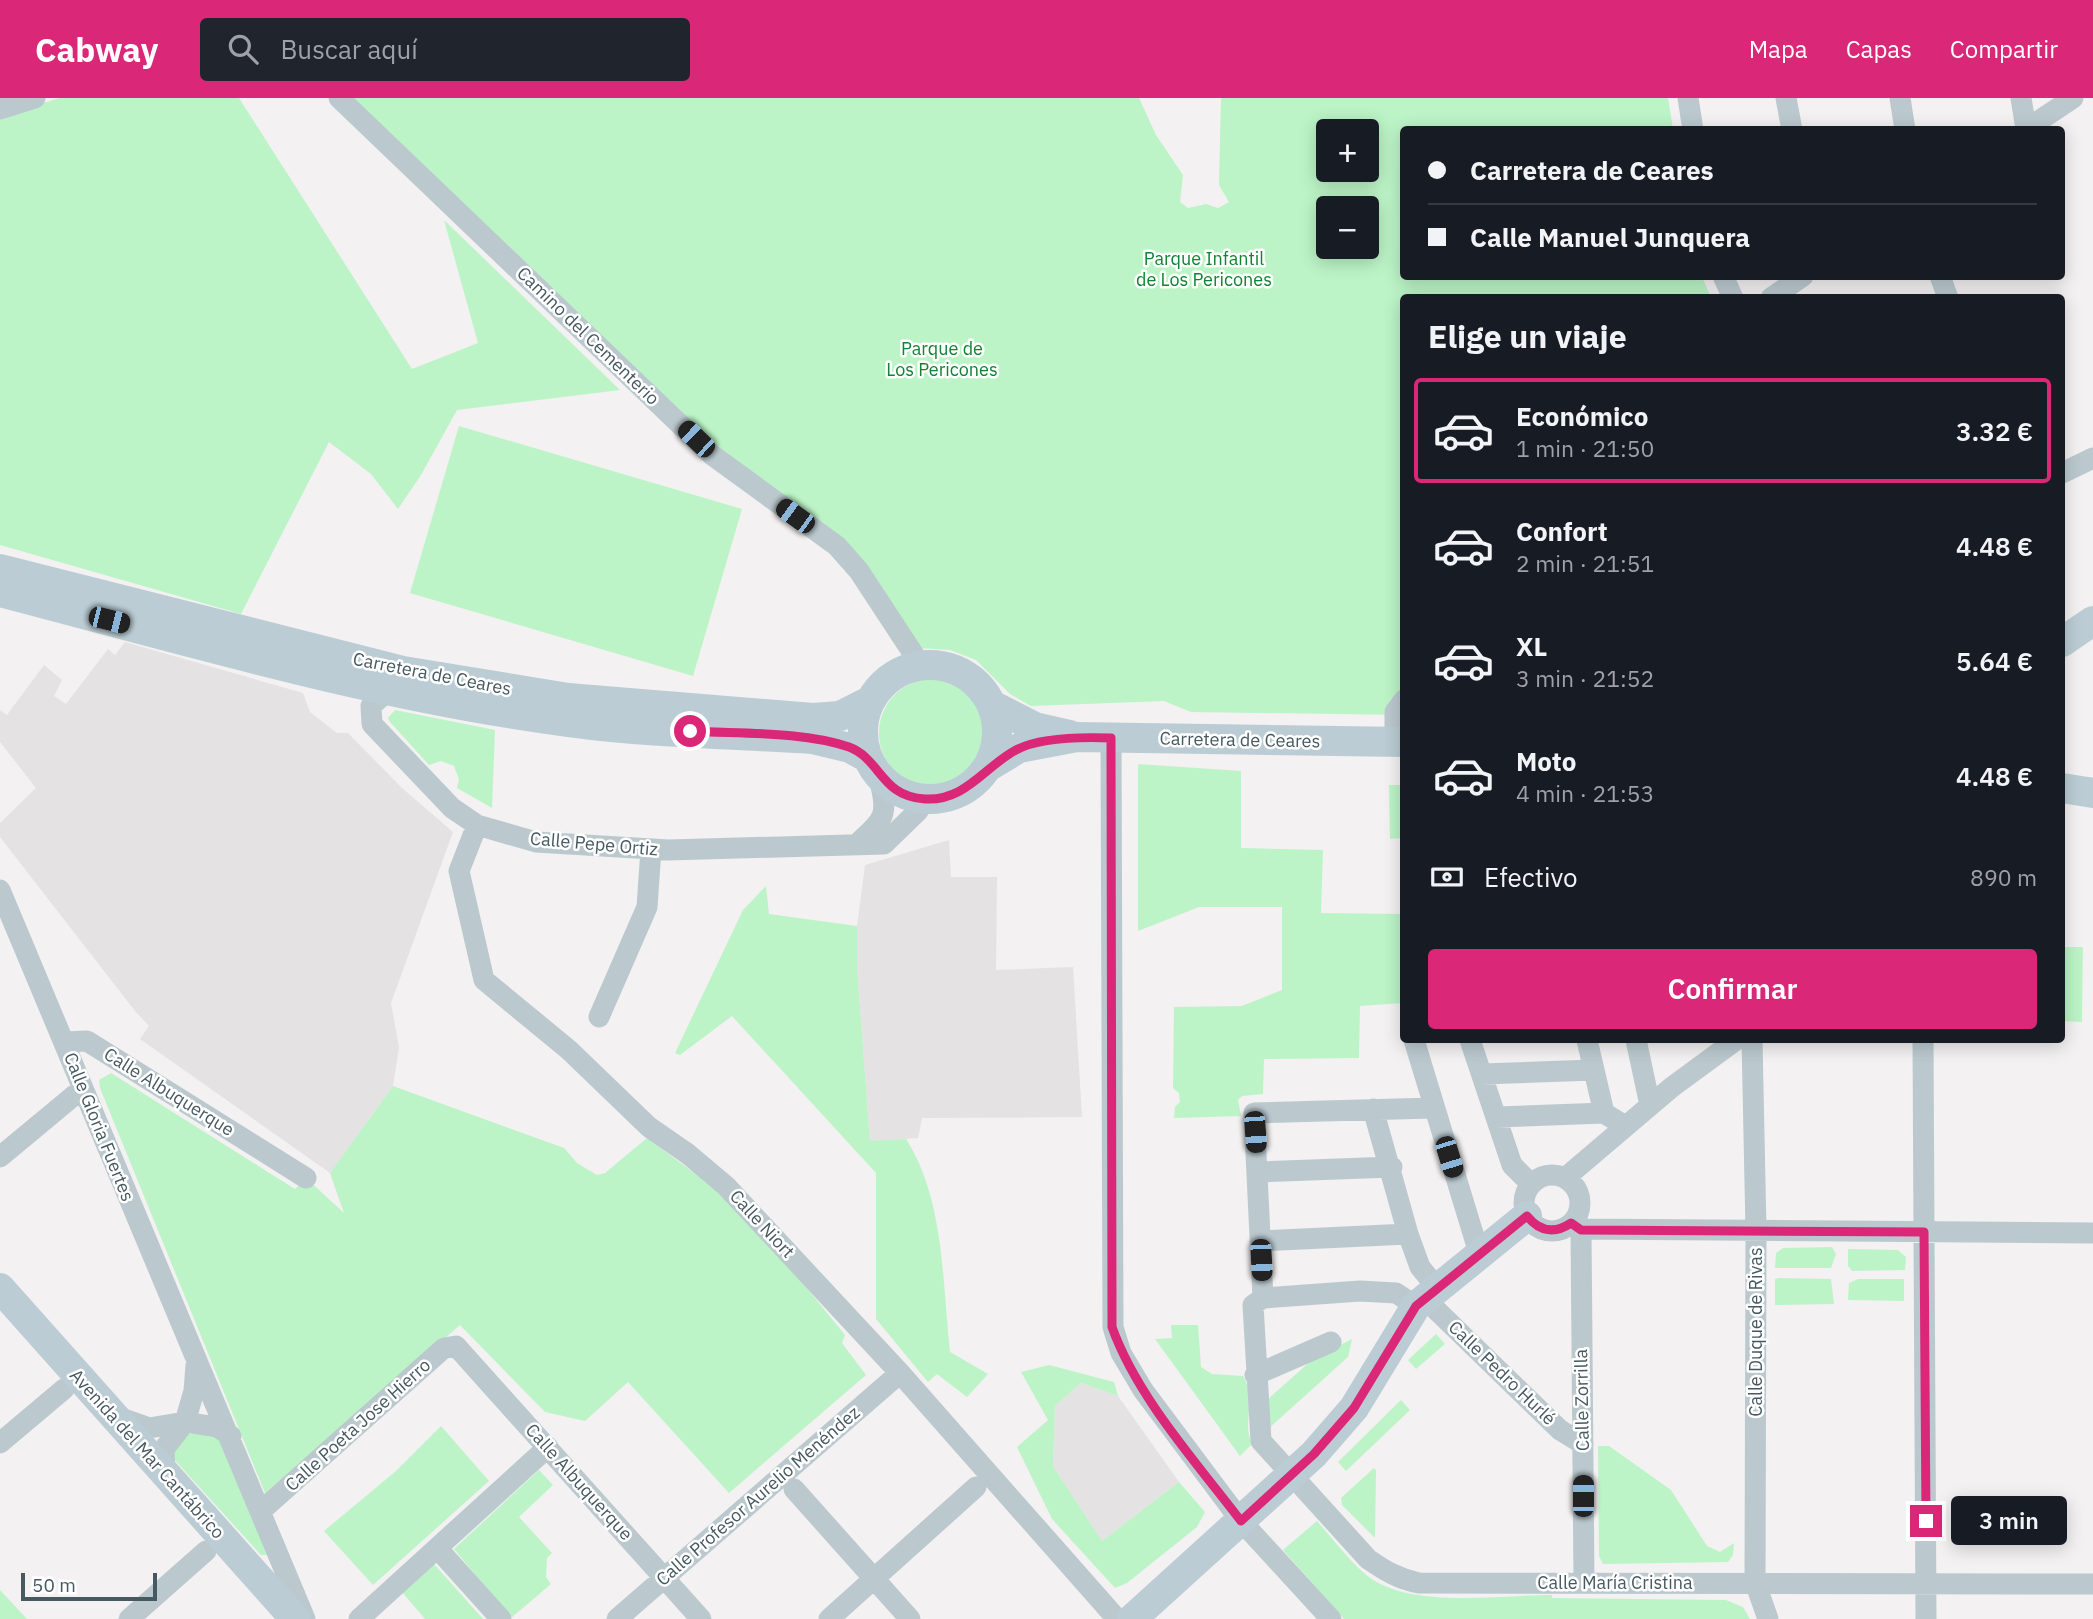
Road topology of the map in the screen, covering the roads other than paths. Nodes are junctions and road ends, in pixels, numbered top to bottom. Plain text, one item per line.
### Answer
1 (35, 98) edge
2 (339, 98) edge
3 (1688, 98) edge
4 (1786, 98) edge
5 (1900, 98) edge
6 (2021, 98) edge
7 (2073, 98) edge
8 (0, 108) edge
9 (1692, 126) edge
10 (1790, 126) edge
11 (1904, 126) edge
12 (2026, 126) edge
13 (2031, 126) edge
14 (1797, 280) edge
15 (1777, 294) edge
16 (2093, 458) edge
17 (2065, 472) edge
18 (0, 569) edge
19 (0, 592) edge
20 (0, 601) edge
21 (62, 608) junction
22 (2093, 621) edge
23 (2065, 640) edge
24 (915, 659) junction
25 (388, 691) junction
26 (870, 701) junction
27 (992, 705) junction
28 (1400, 705) edge
29 (1077, 737) junction
30 (1111, 738) junction
31 (1399, 742) edge
32 (992, 765) junction
33 (873, 767) junction
34 (2065, 788) edge
35 (2093, 793) edge
36 (924, 799) junction
37 (477, 825) junction
38 (859, 842) junction
39 (651, 849) junction
40 (0, 890) edge
41 (599, 1017) dead end
42 (65, 1042) junction
43 (1415, 1043) edge
44 (1471, 1043) edge
45 (1588, 1043) edge
46 (1637, 1043) edge
47 (1732, 1043) edge
48 (1752, 1043) edge
49 (1923, 1043) edge
50 (1594, 1070) junction
51 (1482, 1074) junction
52 (83, 1088) junction
53 (1650, 1105) junction
54 (1433, 1108) junction
55 (1373, 1109) junction
56 (1604, 1113) junction
57 (1496, 1117) junction
58 (1625, 1126) junction
59 (0, 1157) edge
60 (1392, 1167) junction
61 (1258, 1172) junction
62 (306, 1178) dead end
63 (1565, 1178) junction
64 (1531, 1185) junction
65 (1527, 1216) junction
66 (1576, 1226) junction
67 (1756, 1231) junction
68 (1924, 1232) junction
69 (2093, 1233) edge
70 (1408, 1234) junction
71 (1260, 1241) junction
72 (1479, 1253) junction
73 (0, 1288) edge
74 (1419, 1290) junction
75 (1263, 1298) junction
76 (1331, 1342) dead end
77 (456, 1346) joint
78 (196, 1365) junction
79 (900, 1373) junction
80 (1255, 1375) junction
81 (64, 1389) dead end
82 (113, 1415) junction
83 (185, 1422) junction
84 (231, 1436) junction
85 (0, 1443) edge
86 (1583, 1444) junction
87 (548, 1447) junction
88 (165, 1474) junction
89 (1290, 1476) junction
90 (976, 1487) dead end
91 (794, 1489) dead end
92 (262, 1510) junction
93 (1241, 1521) junction
94 (437, 1548) junction
95 (206, 1551) dead end
96 (664, 1578) junction
97 (874, 1579) junction
98 (1755, 1582) junction
99 (1584, 1583) junction
100 (1926, 1583) junction
101 (2093, 1584) edge
102 (129, 1619) edge
103 (295, 1619) edge
104 (305, 1619) edge
105 (359, 1619) edge
106 (501, 1619) edge
107 (617, 1619) edge
108 (701, 1619) edge
109 (829, 1619) edge
110 (910, 1619) edge
111 (1117, 1619) edge
112 (1132, 1619) edge
113 (1331, 1619) edge
114 (1768, 1619) edge
115 (1926, 1619) edge

1 - 8 street
2 - 24 street, Camino del Cementerio
3 - 9 street
4 - 10 street
5 - 11 street
6 - 12 street
7 - 13 street
14 - 15 street
16 - 17 street
18 - 26 main road, Carretera de Ceares
19 - 21 main road, Carretera de Ceares
20 - 21 street
21 - 25 main road, Carretera de Ceares
22 - 23 main road
24 - 26 main road
24 - 27 main road
25 - 33 main road, Carretera de Ceares
25 - 37 street, Calle Pepe Ortiz
26 - 33 main road
27 - 29 main road, Carretera de Ceares
27 - 32 main road
28 - 31 street
29 - 30 main road, Carretera de Ceares
29 - 32 main road, Carretera de Ceares
30 - 31 main road, Carretera de Ceares
30 - 93 street
32 - 36 main road
33 - 36 main road
33 - 38 street
34 - 35 main road
36 - 38 street, Calle Pepe Ortiz
37 - 39 street, Calle Pepe Ortiz
37 - 79 street, Calle Niort
38 - 39 street, Calle Pepe Ortiz
39 - 41 street
40 - 42 street, Calle Gloria Fuertes
42 - 52 street, Calle Gloria Fuertes
42 - 62 street, Calle Albuquerque
43 - 54 street
44 - 51 street
45 - 50 street
46 - 53 street
47 - 53 street
48 - 67 street, Calle Duque de Rivas
49 - 68 street
50 - 51 street
50 - 56 street
51 - 57 street
52 - 59 street
52 - 78 street, Calle Gloria Fuertes
53 - 58 street
54 - 55 street
54 - 72 street
55 - 60 street
55 - 61 street
56 - 57 street
56 - 58 street
57 - 64 street
58 - 63 street
60 - 61 street
60 - 70 street
61 - 71 street
63 - 64 street
63 - 66 street
64 - 65 street
65 - 66 street
65 - 72 main road
66 - 67 street
66 - 86 street, Calle Zorrilla
67 - 68 street
67 - 98 street, Calle Duque de Rivas
68 - 69 street
68 - 100 street
70 - 71 street
70 - 74 street
71 - 75 street
72 - 74 main road
73 - 82 main road, Avenida del Mar Cantábrico
74 - 75 street
74 - 86 street, Calle Pedro Hurlé
74 - 89 main road
75 - 80 street, Calle María Cristina
76 - 80 street
77 - 87 street, Calle Albuquerque
77 - 92 street, Calle Poeta Jose Hierro
78 - 83 street, Calle Gloria Fuertes
78 - 84 street, Calle Gloria Fuertes
79 - 96 street, Calle Profesor Aurelio Menéndez
79 - 111 street, Calle Niort
80 - 89 street, Calle María Cristina
81 - 85 street
82 - 83 street
82 - 88 main road, Avenida del Mar Cantábrico
83 - 84 street
83 - 88 street, Calle Gloria Fuertes
84 - 92 street, Calle Gloria Fuertes
86 - 99 street, Calle Zorrilla
87 - 94 street
87 - 96 street, Calle Albuquerque
88 - 103 main road, Avenida del Mar Cantábrico
89 - 93 main road
89 - 99 street, Calle María Cristina
90 - 97 street
91 - 97 street
92 - 104 street, Calle Gloria Fuertes
93 - 112 main road
93 - 113 street
94 - 105 street
94 - 106 street
95 - 102 street
96 - 107 street, Calle Profesor Aurelio Menéndez
96 - 108 street, Calle Albuquerque
97 - 109 street
97 - 110 street
98 - 99 street, Calle María Cristina
98 - 100 street, Calle María Cristina
98 - 114 street
100 - 101 street, Calle María Cristina
100 - 115 street

